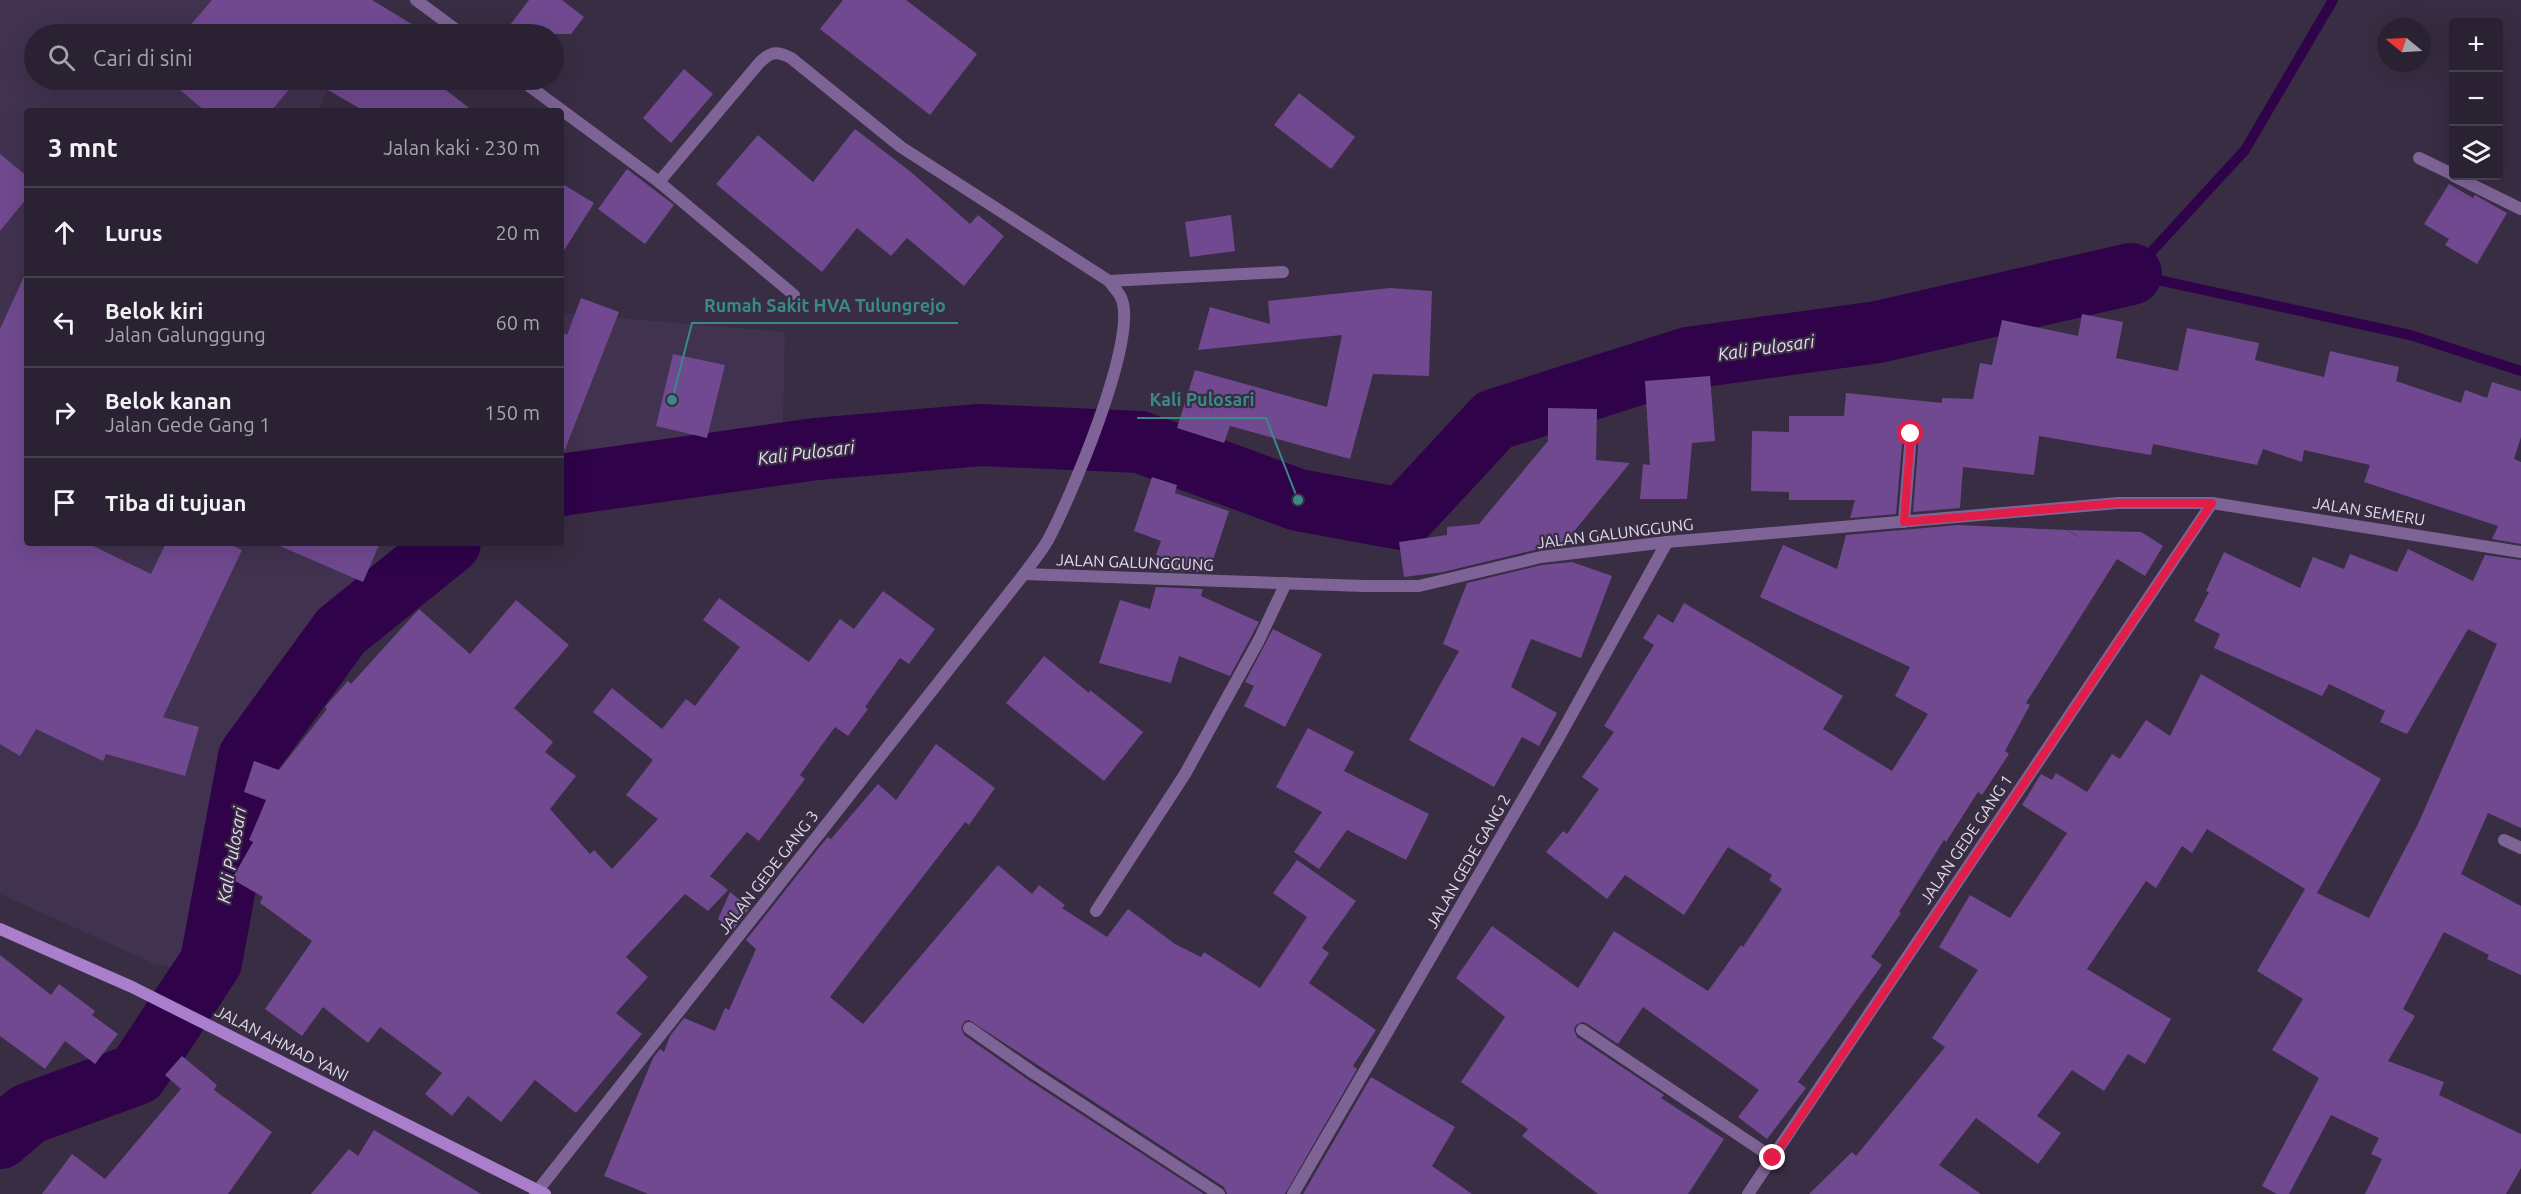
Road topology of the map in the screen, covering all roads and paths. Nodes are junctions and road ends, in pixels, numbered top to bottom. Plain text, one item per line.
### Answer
1 (416, 0) edge
2 (448, 24) edge
3 (534, 90) edge
4 (559, 108) edge
5 (564, 112) edge
6 (2419, 158) dead end
7 (2449, 173) edge
8 (2464, 180) edge
9 (658, 182) junction
10 (2521, 209) edge
11 (1283, 272) dead end
12 (1109, 281) junction
13 (794, 295) dead end
14 (1911, 434) dead end
15 (2212, 503) junction
16 (1904, 522) junction
17 (1667, 542) junction
18 (2521, 552) edge
19 (1024, 574) junction
20 (1286, 583) junction
21 (2504, 840) dead end
22 (2521, 848) edge
23 (1096, 911) dead end
24 (0, 929) edge
25 (969, 1028) dead end
26 (1582, 1030) dead end
27 (1773, 1158) junction
28 (539, 1193) edge
29 (1218, 1194) edge
30 (1293, 1194) edge
31 (1748, 1194) edge

1 - 2 street
3 - 4 street
5 - 9 street
6 - 7 street
8 - 10 street
9 - 12 street
9 - 13 street
11 - 12 street
12 - 19 street, JALAN GEDE GANG 3
14 - 16 street
15 - 16 street, JALAN GALUNGGUNG
15 - 18 street, JALAN SEMERU
15 - 27 street, JALAN GEDE GANG 1
16 - 17 street, JALAN GALUNGGUNG
17 - 20 street, JALAN GALUNGGUNG
17 - 30 street, JALAN GEDE GANG 2
19 - 20 street, JALAN GALUNGGUNG
19 - 28 street, JALAN GEDE GANG 3
20 - 23 street
21 - 22 street
24 - 28 main road, JALAN AHMAD YANI
25 - 29 street
26 - 27 street
27 - 31 street, JALAN GEDE GANG 1

